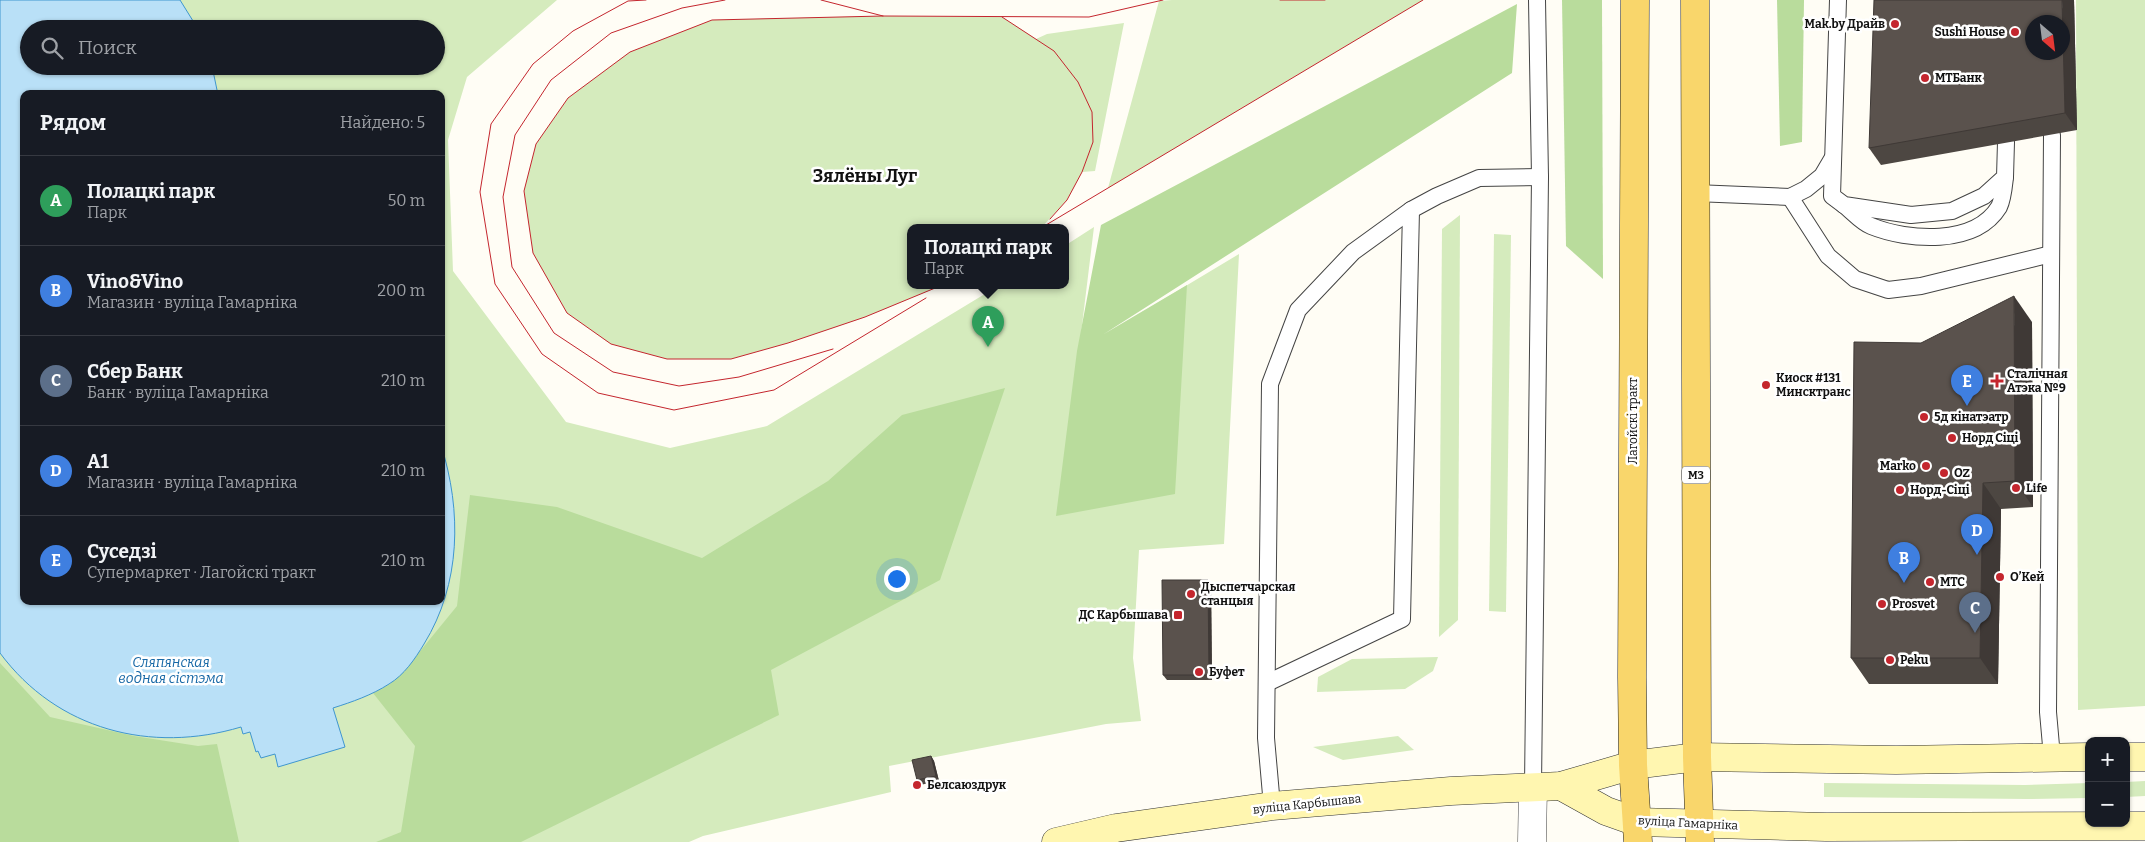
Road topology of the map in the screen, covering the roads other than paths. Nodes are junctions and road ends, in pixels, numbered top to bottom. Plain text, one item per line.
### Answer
1 (1537, 0) edge
2 (1635, 0) edge
3 (1695, 0) edge
4 (1838, 0) edge
5 (2052, 135) edge
6 (2006, 142) edge
7 (1833, 158) junction
8 (1540, 177) junction
9 (2005, 177) junction
10 (1696, 194) junction
11 (1790, 197) junction
12 (1844, 205) junction
13 (1411, 210) junction
14 (2051, 254) junction
15 (1267, 684) junction
16 (2052, 757) junction
17 (2085, 757) edge
18 (2130, 757) edge
19 (2145, 757) edge
20 (1697, 758) junction
21 (1633, 765) junction
22 (1533, 786) junction
23 (1561, 786) junction
24 (1272, 806) junction
25 (2145, 826) edge
26 (1965, 827) junction
27 (1638, 832) edge
28 (1700, 834) edge
29 (1832, 834) edge
30 (1056, 842) edge
31 (1532, 842) edge
32 (1943, 842) edge

1 - 8 lane
2 - 21 main road, Лагойскі тракт
3 - 10 main road, М3
4 - 7 lane
5 - 14 lane
6 - 9 lane
7 - 11 lane
7 - 12 lane
8 - 13 lane
8 - 22 lane
9 - 12 lane
9 - 12 lane
10 - 11 lane
10 - 20 main road, М3
11 - 14 lane
13 - 15 lane
13 - 15 lane
14 - 16 lane
15 - 24 lane
16 - 17 main road
16 - 20 main road
18 - 19 main road
20 - 21 main road
20 - 28 main road, М3
21 - 23 main road
21 - 27 main road, Лагойскі тракт
22 - 23 main road, вуліца Карбышава
22 - 24 main road, вуліца Карбышава
22 - 31 street
23 - 27 main road, вуліца Гамарніка
24 - 30 main road, вуліца Карбышава
25 - 26 main road, вуліца Гамарніка
26 - 29 main road, вуліца Гамарніка
26 - 32 street
27 - 28 main road, вуліца Гамарніка
28 - 29 main road, вуліца Гамарніка

